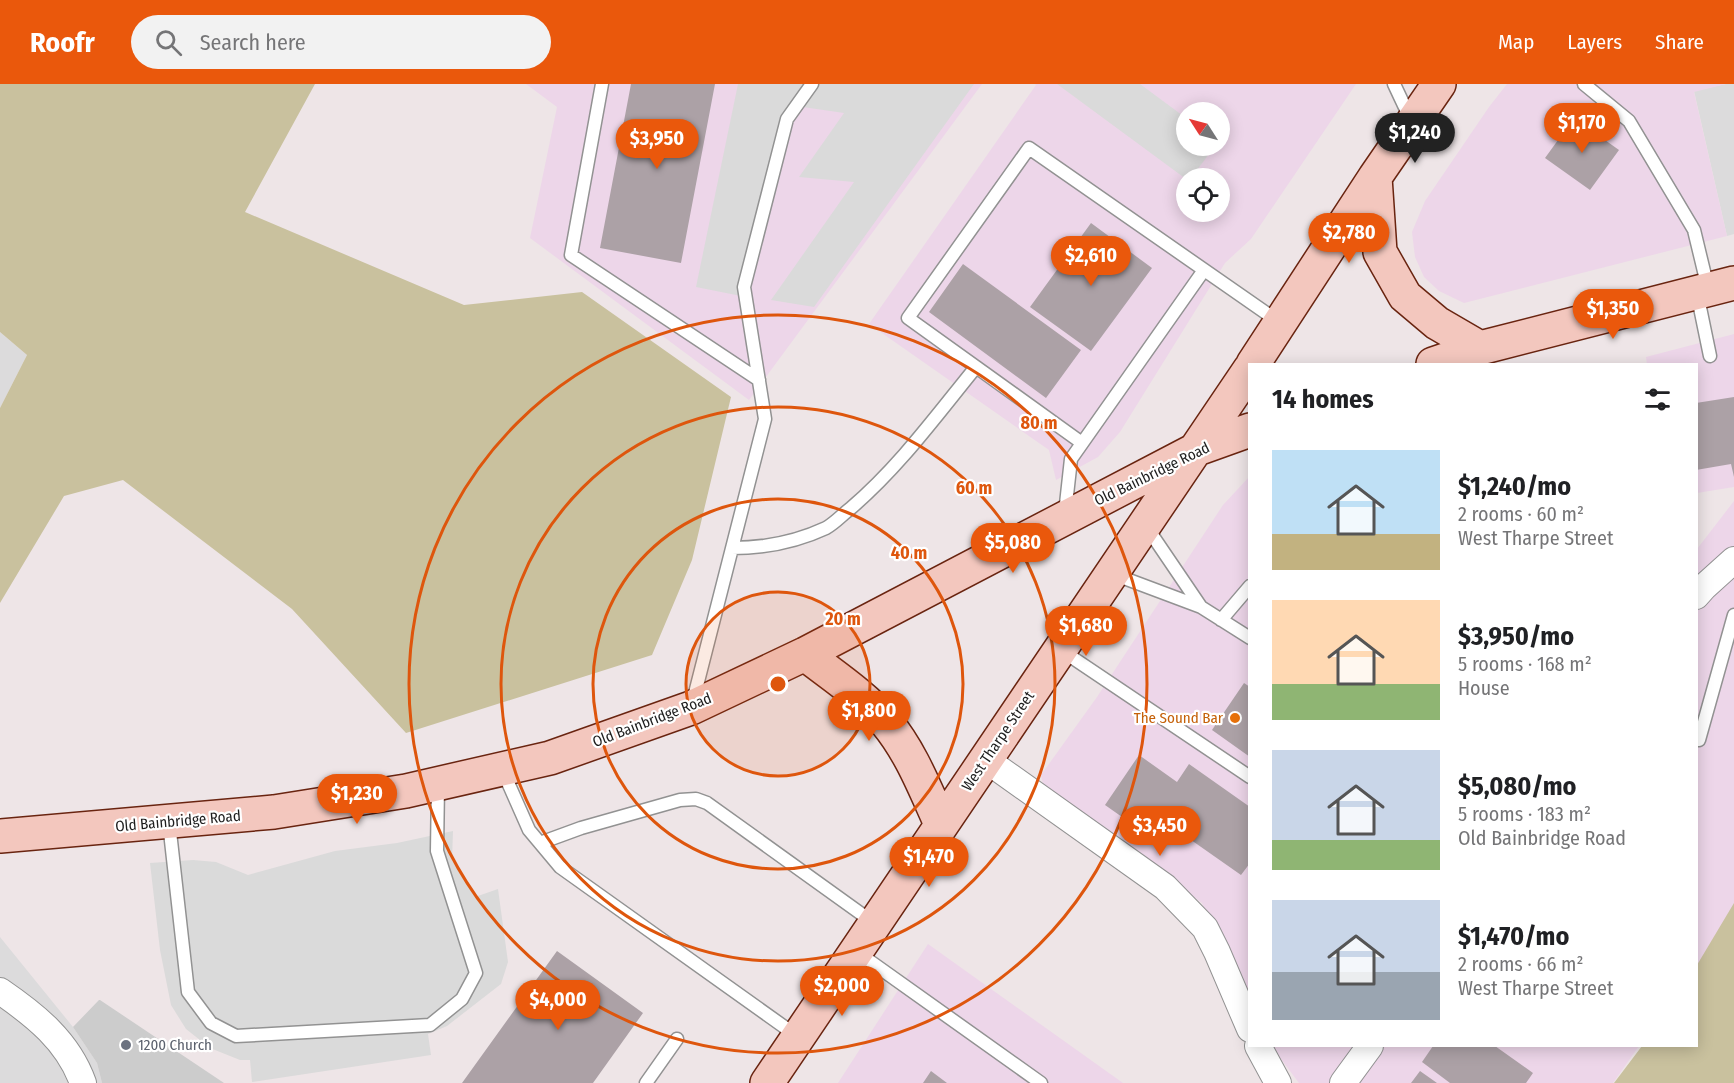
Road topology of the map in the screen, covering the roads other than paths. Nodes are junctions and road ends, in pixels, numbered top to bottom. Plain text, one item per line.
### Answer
1 (602, 84) edge
2 (812, 84) edge
3 (1394, 84) edge
4 (1439, 84) edge
5 (1584, 84) edge
6 (1412, 123) junction
7 (1375, 177) junction
8 (1204, 270) junction
9 (1713, 288) edge
10 (1280, 323) junction
11 (1482, 356) edge
12 (1710, 356) dead end
13 (1254, 363) edge
14 (1439, 363) edge
15 (976, 367) junction
16 (1248, 372) edge
17 (759, 380) junction
18 (1248, 431) edge
19 (1082, 444) junction
20 (1197, 449) junction
21 (1065, 518) junction
22 (1145, 525) junction
23 (732, 548) junction
24 (1734, 560) edge
25 (1112, 574) junction
26 (1248, 588) edge
27 (1698, 594) edge
28 (1201, 607) junction
29 (1734, 615) edge
30 (1221, 620) junction
31 (1248, 637) edge
32 (1060, 649) junction
33 (805, 654) junction
34 (691, 708) junction
35 (1699, 740) dead end
36 (985, 759) junction
37 (502, 769) junction
38 (1248, 776) edge
39 (438, 783) junction
40 (169, 821) junction
41 (942, 824) junction
42 (0, 836) edge
43 (540, 843) junction
44 (875, 924) junction
45 (856, 951) junction
46 (0, 991) edge
47 (1248, 1024) edge
48 (798, 1036) junction
49 (677, 1039) dead end
50 (1369, 1047) edge
51 (1264, 1050) edge
52 (83, 1083) edge
53 (646, 1083) edge
54 (767, 1083) edge
55 (1041, 1083) edge
56 (1278, 1083) edge
57 (1343, 1083) edge

1 - 17 lane
2 - 17 lane
3 - 6 lane
4 - 6 main road
5 - 9 lane
6 - 7 main road
7 - 10 main road
7 - 11 main road
8 - 10 lane
8 - 15 lane
8 - 19 lane
9 - 11 main road
9 - 12 lane
10 - 13 main road
11 - 14 main road
15 - 19 lane
15 - 23 lane
16 - 20 main road, West Tharpe Street
17 - 23 lane
18 - 20 main road, Old Bainbridge Road
19 - 21 lane
20 - 21 main road, Old Bainbridge Road
20 - 22 main road, West Tharpe Street
21 - 33 main road, Old Bainbridge Road
22 - 25 main road, West Tharpe Street
22 - 28 lane
23 - 34 lane
24 - 27 street
25 - 28 lane
25 - 32 main road, West Tharpe Street
26 - 30 lane
28 - 30 lane
29 - 35 lane
30 - 31 lane
32 - 36 main road, West Tharpe Street
32 - 38 lane
33 - 34 main road, Old Bainbridge Road
33 - 41 main road
34 - 37 main road, Old Bainbridge Road
36 - 41 main road, West Tharpe Street
36 - 47 street
37 - 39 main road, Old Bainbridge Road
37 - 43 lane
39 - 40 main road, Old Bainbridge Road
39 - 40 lane
40 - 42 main road, Old Bainbridge Road
41 - 44 main road, West Tharpe Street
43 - 44 lane
43 - 48 lane
44 - 45 main road, West Tharpe Street
45 - 48 main road, West Tharpe Street
45 - 55 lane
46 - 52 street
48 - 54 main road, West Tharpe Street
49 - 53 lane
50 - 57 street
51 - 56 street

